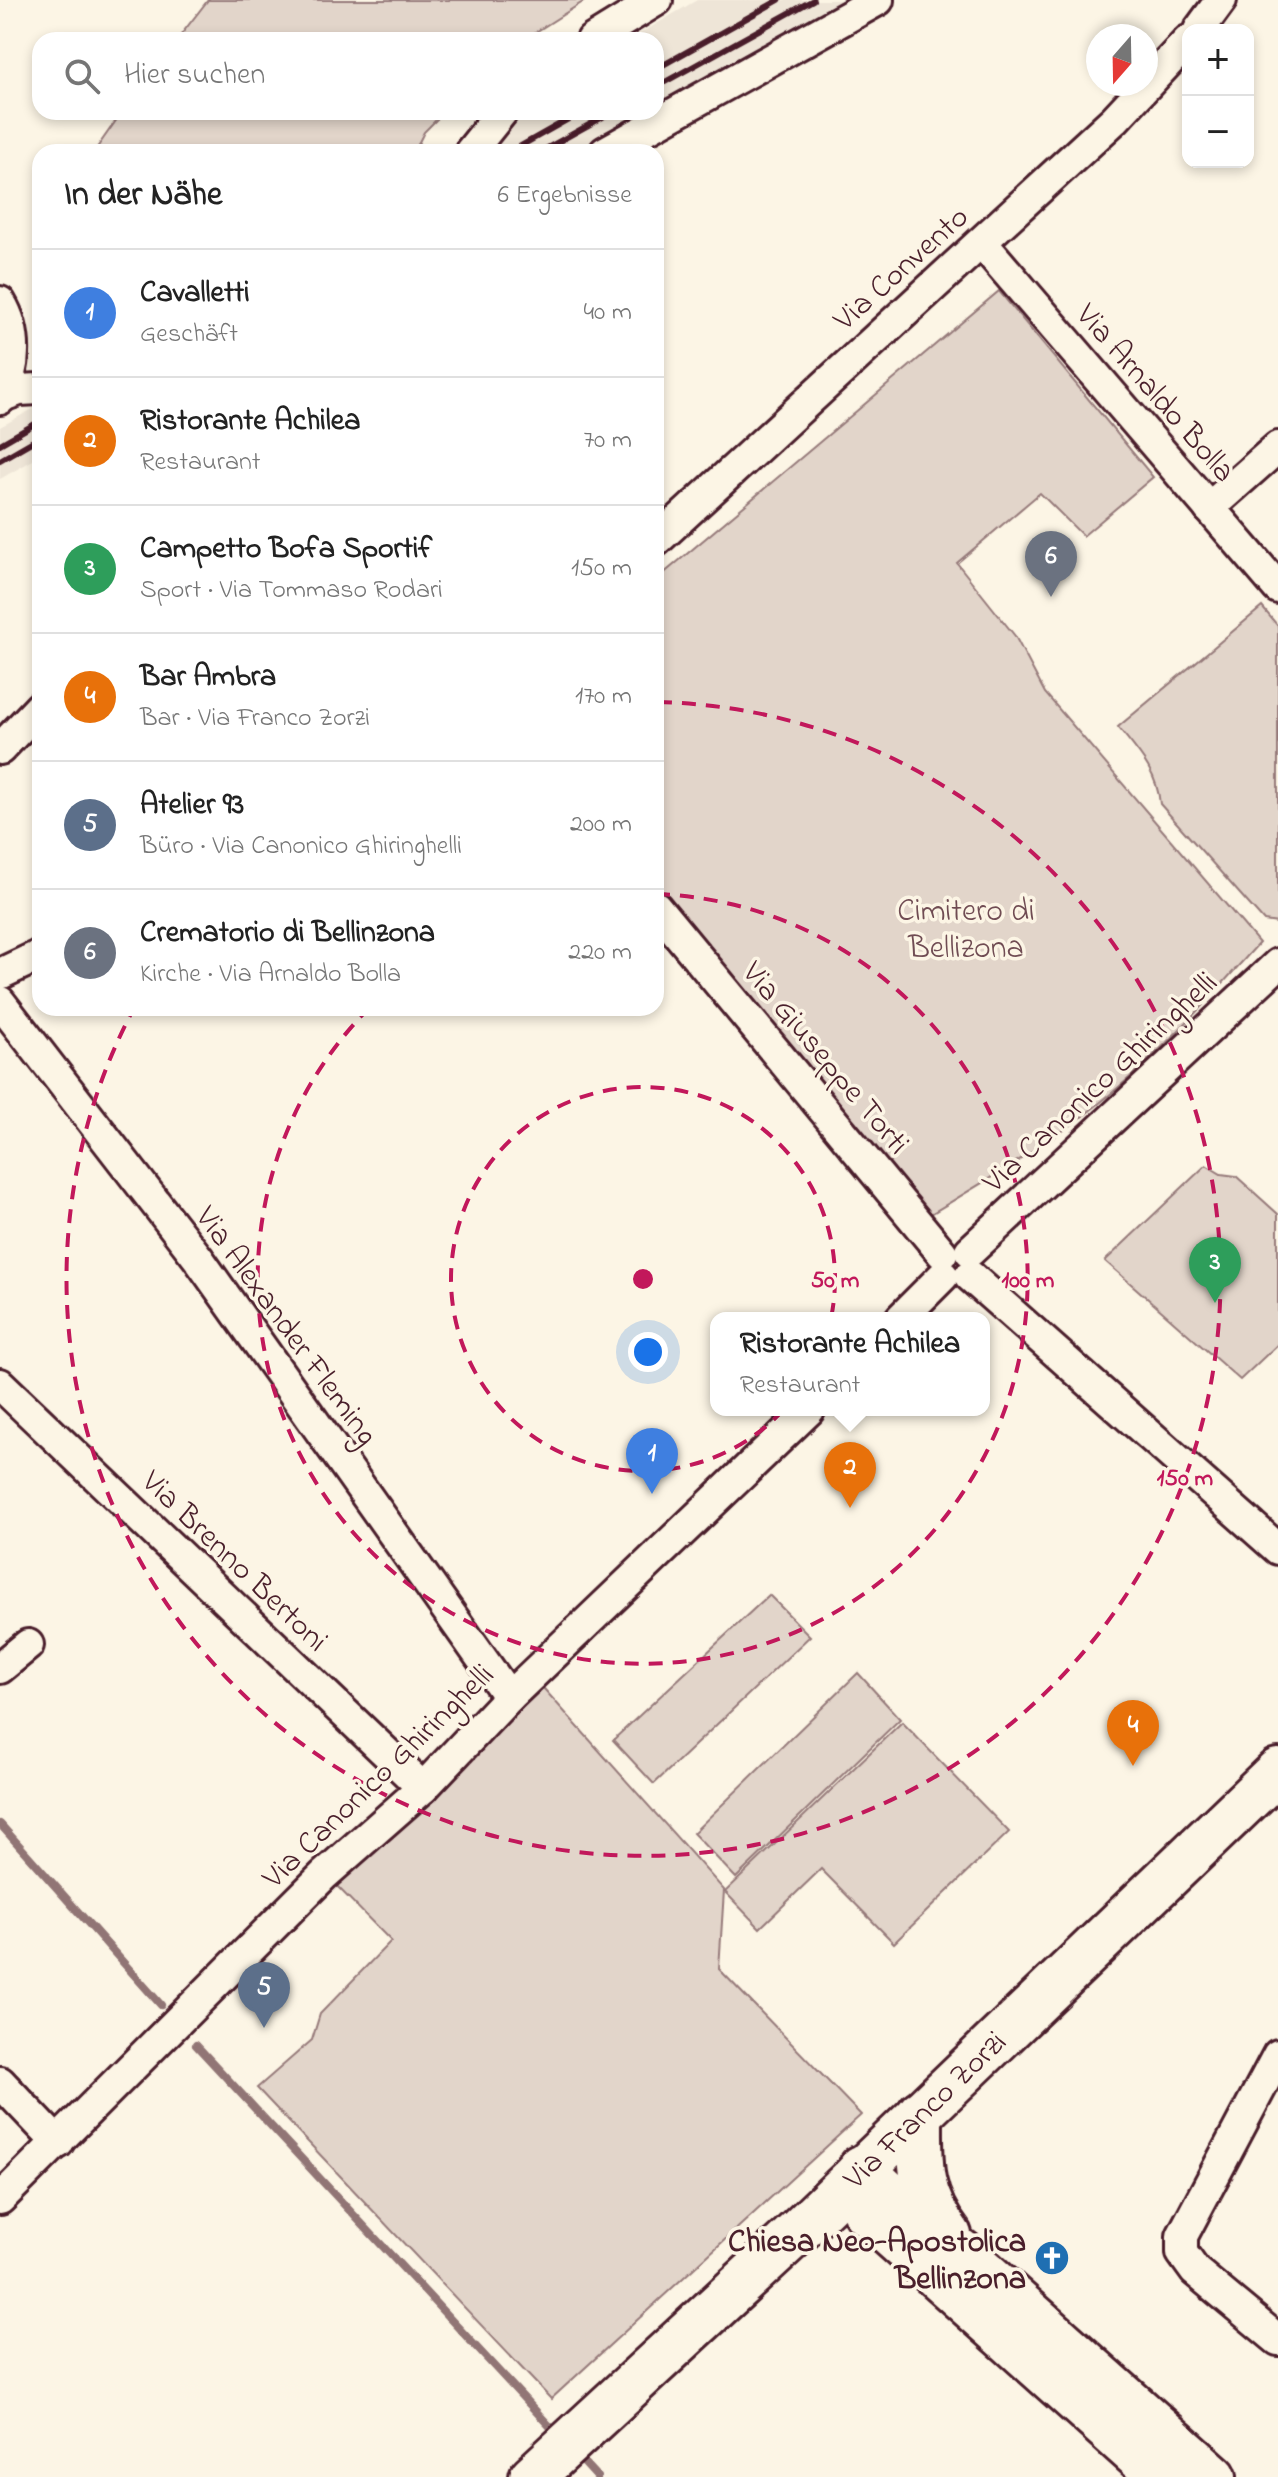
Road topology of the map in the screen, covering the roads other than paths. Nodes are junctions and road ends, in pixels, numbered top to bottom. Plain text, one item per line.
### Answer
1 (657, 0) edge
2 (878, 0) edge
3 (1221, 0) edge
4 (1203, 24) edge
5 (605, 32) edge
6 (1182, 47) edge
7 (664, 119) edge
8 (496, 120) edge
9 (662, 120) edge
10 (476, 144) edge
11 (619, 144) edge
12 (982, 243) junction
13 (0, 302) edge
14 (32, 389) edge
15 (1, 398) edge
16 (1278, 447) edge
17 (1209, 508) junction
18 (664, 534) edge
19 (1278, 588) edge
20 (32, 715) edge
21 (0, 749) edge
22 (664, 917) edge
23 (32, 959) edge
24 (1278, 964) edge
25 (0, 974) edge
26 (0, 1002) edge
27 (956, 1264) junction
28 (907, 1312) edge
29 (0, 1384) edge
30 (803, 1416) edge
31 (1278, 1549) edge
32 (28, 1645) dead end
33 (0, 1668) edge
34 (509, 1697) junction
35 (1278, 1771) edge
36 (423, 1788) junction
37 (1278, 2055) edge
38 (0, 2082) edge
39 (920, 2113) junction
40 (58, 2143) junction
41 (850, 2179) junction
42 (0, 2199) edge
43 (965, 2255) junction
44 (1278, 2340) edge
45 (532, 2477) edge
46 (1161, 2477) edge
47 (1214, 2477) edge

1 - 5 street
2 - 7 street
3 - 4 street
6 - 12 street, Via Convento
8 - 10 street
9 - 11 street
12 - 17 street, Via Arnaldo Bolla
12 - 18 street, Via Convento
13 - 15 street
14 - 15 street
16 - 17 street
17 - 19 street, Via Arnaldo Bolla
20 - 21 street
22 - 27 street, Via Giuseppe Torti
23 - 25 street
24 - 27 street, Via Canonico Ghiringhelli
26 - 34 street, Via Alexander Fleming
27 - 28 street, Via Canonico Ghiringhelli
27 - 31 street, Via Giuseppe Torti
29 - 36 street, Via Brenno Bertoni
30 - 34 street, Via Canonico Ghiringhelli
32 - 33 street
34 - 36 street, Via Canonico Ghiringhelli
35 - 39 main road, Via Franco Zorzi
36 - 40 street, Via Canonico Ghiringhelli
37 - 44 street
38 - 40 street
39 - 41 main road, Via Franco Zorzi
39 - 43 main road
40 - 42 street, Via Canonico Ghiringhelli
41 - 43 main road
41 - 45 main road, Via Franco Zorzi
41 - 46 main road
43 - 47 main road

